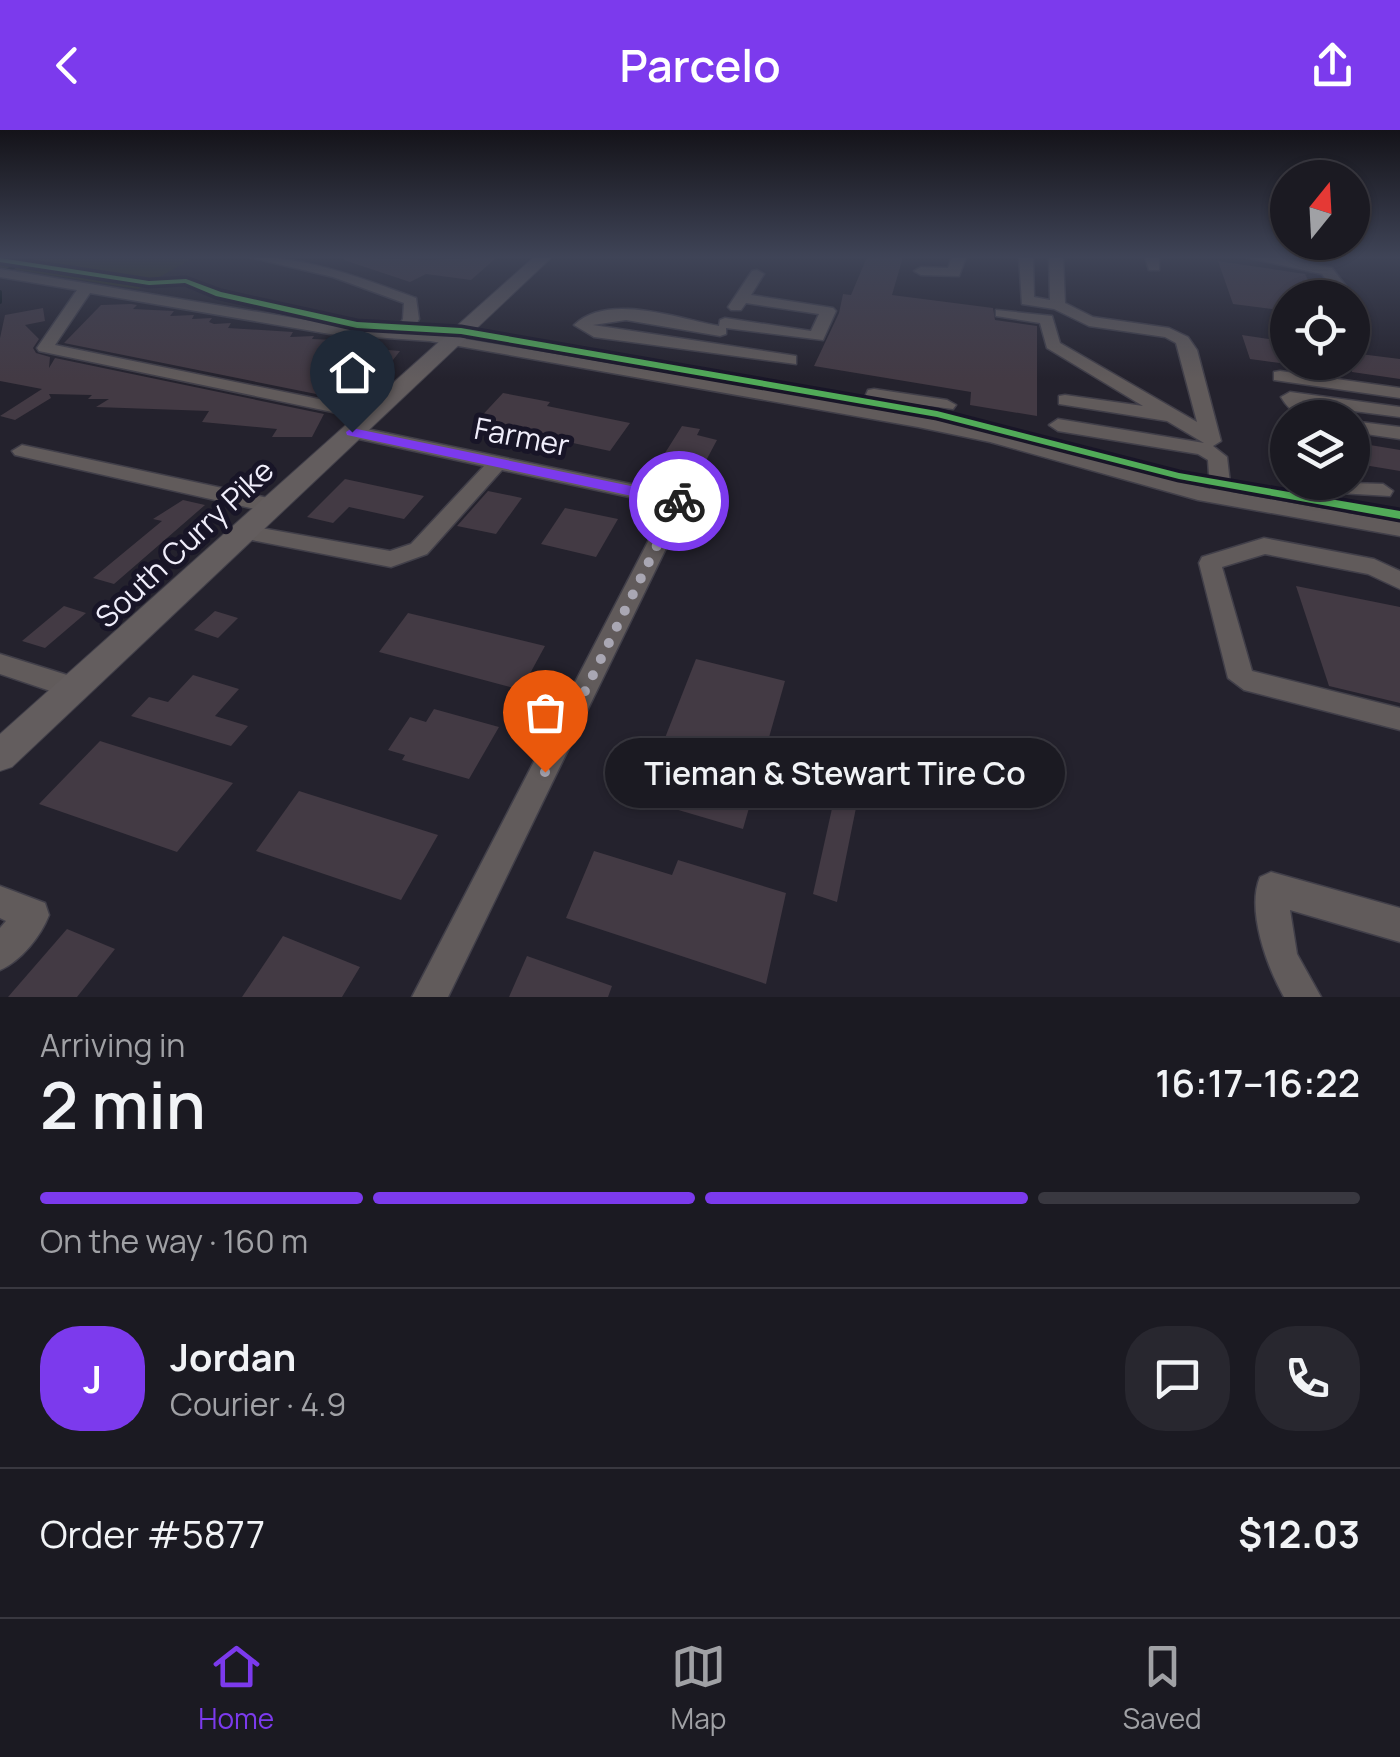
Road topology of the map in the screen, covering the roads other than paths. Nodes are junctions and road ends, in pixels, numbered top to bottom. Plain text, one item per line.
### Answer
1 (79, 297) edge
2 (142, 297) edge
3 (401, 297) edge
4 (500, 297) edge
5 (797, 297) edge
6 (1027, 297) edge
7 (1058, 297) edge
8 (738, 304) junction
9 (1058, 305) junction
10 (1001, 312) dead end
11 (403, 333) junction
12 (452, 340) junction
13 (709, 348) junction
14 (790, 360) dead end
15 (1308, 380) edge
16 (688, 381) junction
17 (1400, 393) edge
18 (1065, 400) dead end
19 (1292, 400) edge
20 (1312, 400) edge
21 (948, 405) dead end
22 (1370, 408) edge
23 (868, 412) junction
24 (1400, 412) edge
25 (1172, 416) junction
26 (361, 424) junction
27 (1058, 425) dead end
28 (1370, 429) edge
29 (1400, 433) edge
30 (1210, 436) junction
31 (22, 451) dead end
32 (1217, 457) junction
33 (498, 462) junction
34 (1383, 492) dead end
35 (1222, 497) junction
36 (273, 506) junction
37 (1339, 518) junction
38 (1400, 529) edge
39 (244, 532) junction
40 (1400, 581) edge
41 (0, 664) edge
42 (74, 688) junction
43 (1400, 719) edge
44 (0, 756) edge
45 (0, 902) edge
46 (1400, 925) edge
47 (0, 953) edge
48 (430, 997) edge
49 (1302, 997) edge

1 - 26 street, Farmer
2 - 11 street
3 - 11 street
4 - 12 main road, South Curry Pike
5 - 8 street
6 - 9 street
7 - 9 street
8 - 8 street
8 - 13 street
8 - 13 street
9 - 30 street
10 - 25 street
11 - 12 street
12 - 16 street
12 - 26 main road, South Curry Pike
13 - 14 street
13 - 16 street
15 - 17 street
16 - 23 street
18 - 25 street
19 - 20 street
21 - 23 street
22 - 24 street
23 - 35 street
25 - 30 street
26 - 33 street, Farmer
26 - 36 main road, South Curry Pike
27 - 32 street
28 - 29 street
30 - 32 street
31 - 36 street
32 - 35 street
33 - 39 street
33 - 48 street, Farmer
34 - 37 street
35 - 37 street
36 - 39 main road, South Curry Pike
37 - 38 street
39 - 42 main road, South Curry Pike
40 - 43 street
41 - 42 street
42 - 44 main road, South Curry Pike
45 - 47 street
46 - 49 street

